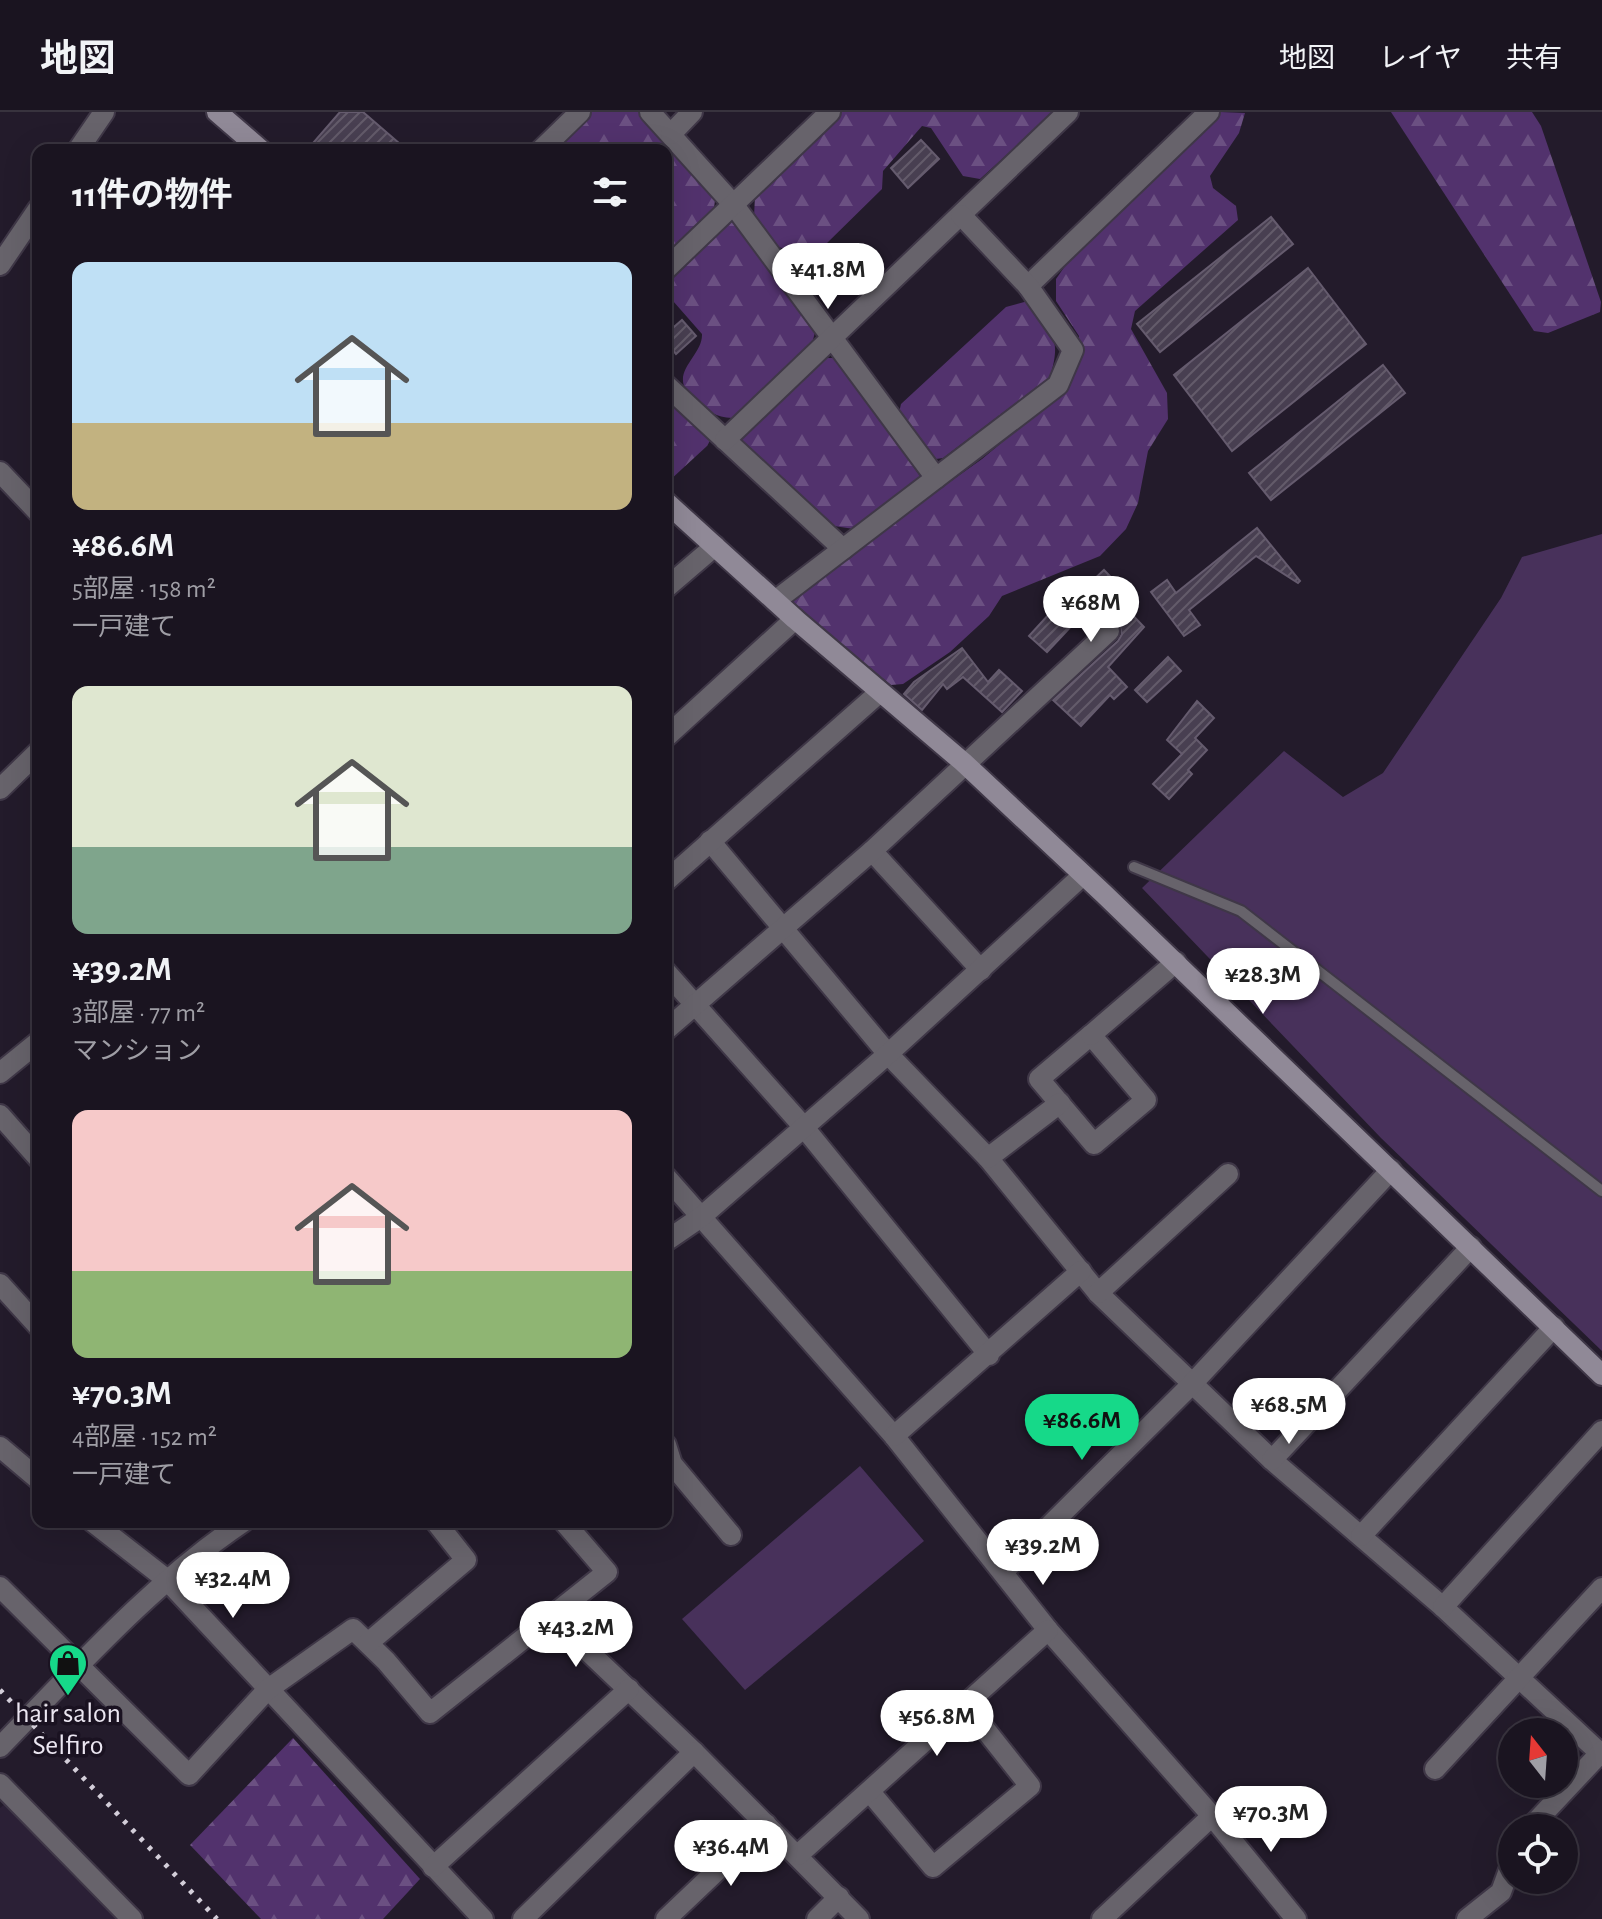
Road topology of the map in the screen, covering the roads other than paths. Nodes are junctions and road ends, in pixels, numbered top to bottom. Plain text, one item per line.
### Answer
1 (104, 112) edge
2 (217, 112) edge
3 (580, 112) edge
4 (650, 112) edge
5 (692, 112) edge
6 (830, 112) edge
7 (1068, 112) edge
8 (1198, 115) edge
9 (671, 134) junction
10 (82, 144) edge
11 (254, 144) edge
12 (547, 144) edge
13 (733, 204) junction
14 (961, 215) junction
15 (32, 218) edge
16 (672, 263) edge
17 (0, 265) edge
18 (1028, 286) junction
19 (832, 338) junction
20 (672, 391) edge
21 (725, 440) junction
22 (0, 472) edge
23 (936, 478) junction
24 (32, 506) edge
25 (672, 507) edge
26 (715, 546) junction
27 (843, 549) junction
28 (672, 583) edge
29 (775, 601) junction
30 (795, 619) junction
31 (1109, 631) dead end
32 (880, 692) junction
33 (672, 732) edge
34 (32, 758) edge
35 (963, 762) junction
36 (0, 789) edge
37 (710, 841) junction
38 (872, 851) junction
39 (1134, 867) dead end
40 (1083, 875) junction
41 (672, 876) edge
42 (783, 928) junction
43 (1176, 962) junction
44 (981, 970) junction
45 (672, 979) edge
46 (694, 1005) junction
47 (672, 1025) edge
48 (1091, 1035) junction
49 (32, 1047) edge
50 (888, 1054) junction
51 (0, 1073) edge
52 (1060, 1103) junction
53 (0, 1115) edge
54 (802, 1125) junction
55 (32, 1151) edge
56 (988, 1158) junction
57 (1391, 1170) junction
58 (1228, 1174) dead end
59 (672, 1184) edge
60 (1602, 1191) edge
61 (701, 1217) junction
62 (672, 1237) edge
63 (1471, 1247) junction
64 (1081, 1271) junction
65 (0, 1284) edge
66 (1098, 1293) junction
67 (32, 1319) edge
68 (1554, 1327) junction
69 (989, 1355) junction
70 (1602, 1375) edge
71 (1192, 1384) junction
72 (1602, 1431) edge
73 (894, 1436) junction
74 (2, 1453) edge
75 (1272, 1460) junction
76 (672, 1464) edge
77 (32, 1475) edge
78 (101, 1528) edge
79 (220, 1528) edge
80 (441, 1528) edge
81 (569, 1528) edge
82 (731, 1535) dead end
83 (1361, 1536) junction
84 (1003, 1572) junction
85 (166, 1579) junction
86 (0, 1587) edge
87 (1602, 1588) edge
88 (1443, 1607) junction
89 (553, 1618) junction
90 (1048, 1630) junction
91 (368, 1643) junction
92 (76, 1665) junction
93 (1519, 1678) junction
94 (629, 1689) junction
95 (267, 1690) junction
96 (965, 1704) junction
97 (0, 1747) edge
98 (694, 1752) junction
99 (1601, 1753) edge
100 (1435, 1769) dead end
101 (0, 1784) edge
102 (870, 1792) junction
103 (1543, 1814) edge
104 (1212, 1816) junction
105 (766, 1824) junction
106 (798, 1855) junction
107 (433, 1867) junction
108 (1498, 1894) edge
109 (839, 1897) junction
110 (479, 1918) edge
111 (132, 1919) edge
112 (523, 1919) edge
113 (666, 1919) edge
114 (817, 1919) edge
115 (859, 1919) edge
116 (1102, 1919) edge
117 (1296, 1919) edge
118 (1467, 1919) edge

1 - 10 street
2 - 11 street
3 - 12 street
4 - 9 street
5 - 9 street
6 - 13 street
7 - 14 street
8 - 18 street
9 - 13 street
13 - 16 street
13 - 19 street
14 - 18 street
14 - 19 street
15 - 17 street
18 - 23 street
19 - 21 street
19 - 23 street
20 - 21 street
21 - 27 street
22 - 24 street
23 - 27 street
25 - 26 street
26 - 28 street
26 - 29 street
27 - 29 street
29 - 30 street
30 - 32 street
30 - 33 street
31 - 35 street
32 - 35 street
32 - 37 street
34 - 36 street
35 - 38 street
35 - 40 street
37 - 41 street
37 - 42 street
38 - 42 street
38 - 44 street
39 - 60 lane
40 - 43 street
40 - 44 street
42 - 46 street
42 - 50 street
43 - 48 street
43 - 57 street
44 - 50 street
45 - 46 street
46 - 47 street
46 - 54 street
48 - 52 street
48 - 52 street
49 - 51 street
50 - 54 street
50 - 56 street
52 - 56 street
53 - 55 street
54 - 61 street
54 - 69 street
56 - 64 street
57 - 63 street
57 - 71 street
58 - 66 street
59 - 61 street
61 - 62 street
61 - 73 street
63 - 68 street
63 - 75 street
64 - 66 street
64 - 69 street
65 - 67 street
66 - 71 street
68 - 70 street
68 - 83 street
69 - 73 street
71 - 75 street
71 - 84 street
72 - 88 street
73 - 84 street
74 - 77 street
75 - 83 street
76 - 82 street
78 - 85 street
79 - 85 street
80 - 91 street
81 - 89 street
83 - 88 street
84 - 90 street
85 - 92 street
85 - 95 street
86 - 92 street
87 - 93 street
88 - 93 street
89 - 91 street
89 - 94 street
90 - 96 street
90 - 104 street
91 - 95 street
92 - 95 street
92 - 97 street
93 - 99 street
93 - 100 street
94 - 98 street
94 - 107 street
95 - 107 street
96 - 102 street
96 - 102 street
98 - 105 street
98 - 112 street
99 - 103 street
101 - 111 street
102 - 106 street
104 - 116 street
104 - 117 street
105 - 106 street
105 - 113 street
106 - 109 street
107 - 110 street
108 - 118 street
109 - 114 street
109 - 115 street

